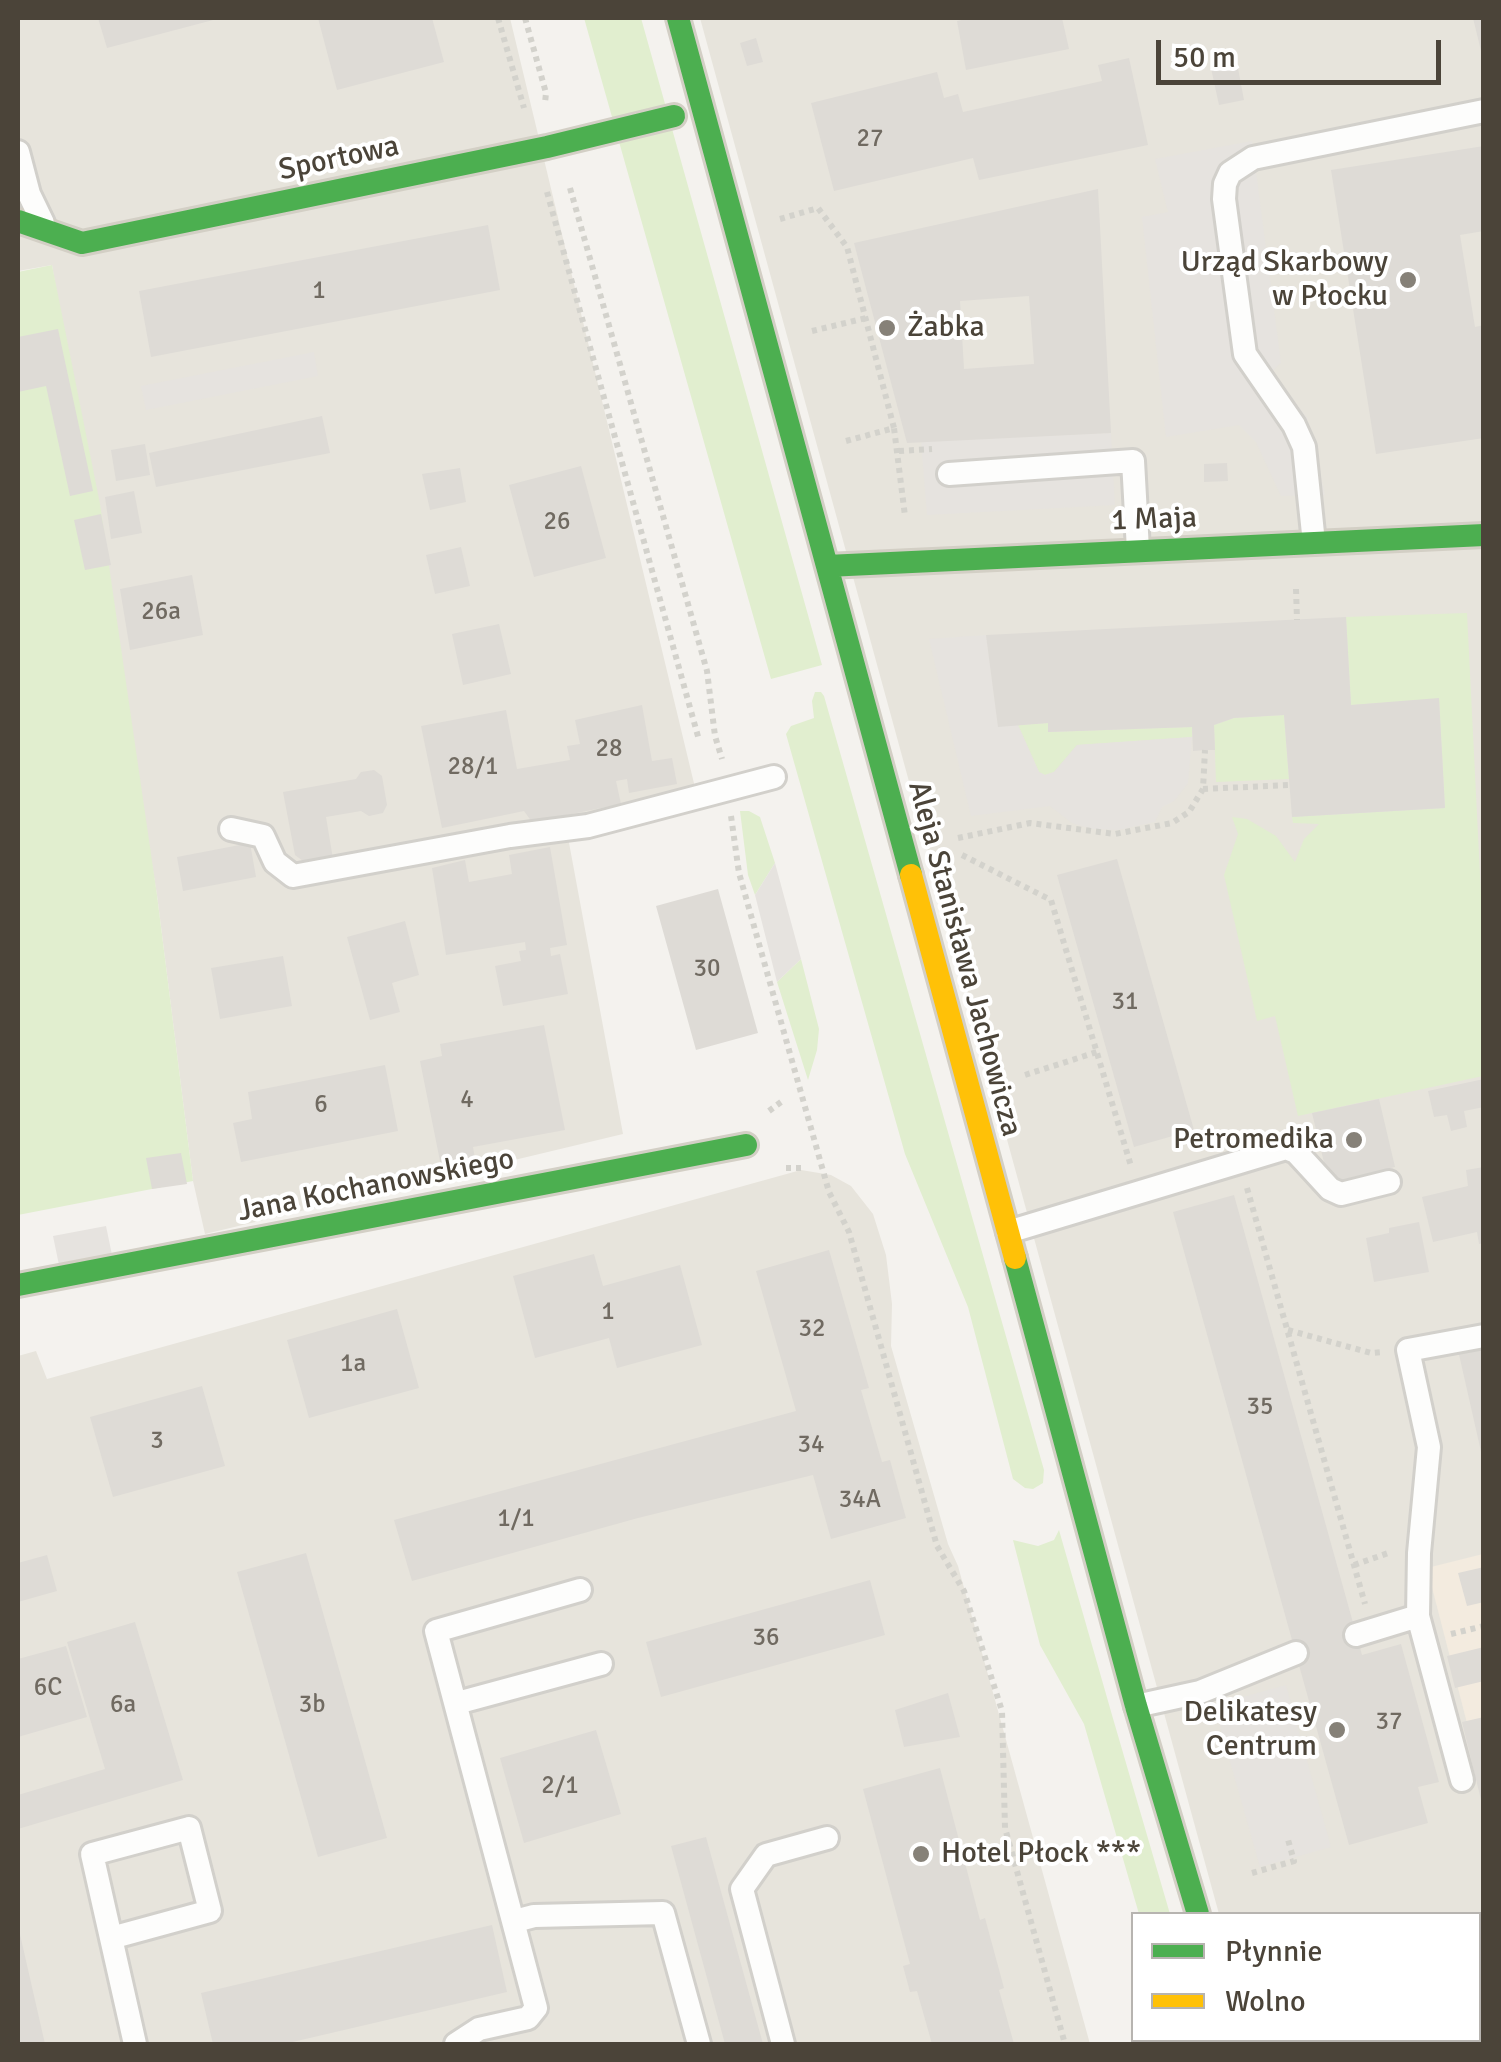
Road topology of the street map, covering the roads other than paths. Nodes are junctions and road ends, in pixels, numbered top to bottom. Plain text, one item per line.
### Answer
1 (678, 18) edge
2 (1484, 111) edge
3 (674, 116) dead end
4 (18, 152) edge
5 (18, 221) edge
6 (46, 231) junction
7 (949, 474) dead end
8 (1484, 535) edge
9 (1314, 543) junction
10 (1138, 550) junction
11 (828, 566) junction
12 (774, 777) dead end
13 (232, 829) dead end
14 (746, 1145) dead end
15 (1389, 1182) dead end
16 (1008, 1232) junction
17 (18, 1285) edge
18 (1484, 1336) edge
19 (580, 1590) dead end
20 (1418, 1616) junction
21 (1364, 1632) road end
22 (1296, 1653) dead end
23 (601, 1664) dead end
24 (457, 1703) junction
25 (1136, 1706) junction
26 (1462, 1780) dead end
27 (827, 1838) dead end
28 (1197, 1912) edge
29 (515, 1921) junction
30 (110, 1938) junction
31 (135, 2044) edge
32 (456, 2044) edge
33 (699, 2044) edge
34 (783, 2044) edge

1 - 11 street, Aleja Stanisława Jachowicza
2 - 9 lane
3 - 6 street, Sportowa
4 - 6 lane
5 - 6 street, Sportowa
7 - 10 lane
8 - 9 street, 1 Maja
9 - 10 street, 1 Maja
10 - 11 street, 1 Maja
11 - 16 street, Aleja Stanisława Jachowicza
12 - 13 lane
14 - 17 street, Jana Kochanowskiego
15 - 16 lane
16 - 25 street, Aleja Stanisława Jachowicza
18 - 20 lane
19 - 24 lane
20 - 21 lane
20 - 26 lane
22 - 25 lane
23 - 24 lane
24 - 29 lane
25 - 28 street, Aleja Stanisława Jachowicza
27 - 34 lane
29 - 32 lane
29 - 33 lane
30 - 30 lane
30 - 31 lane

